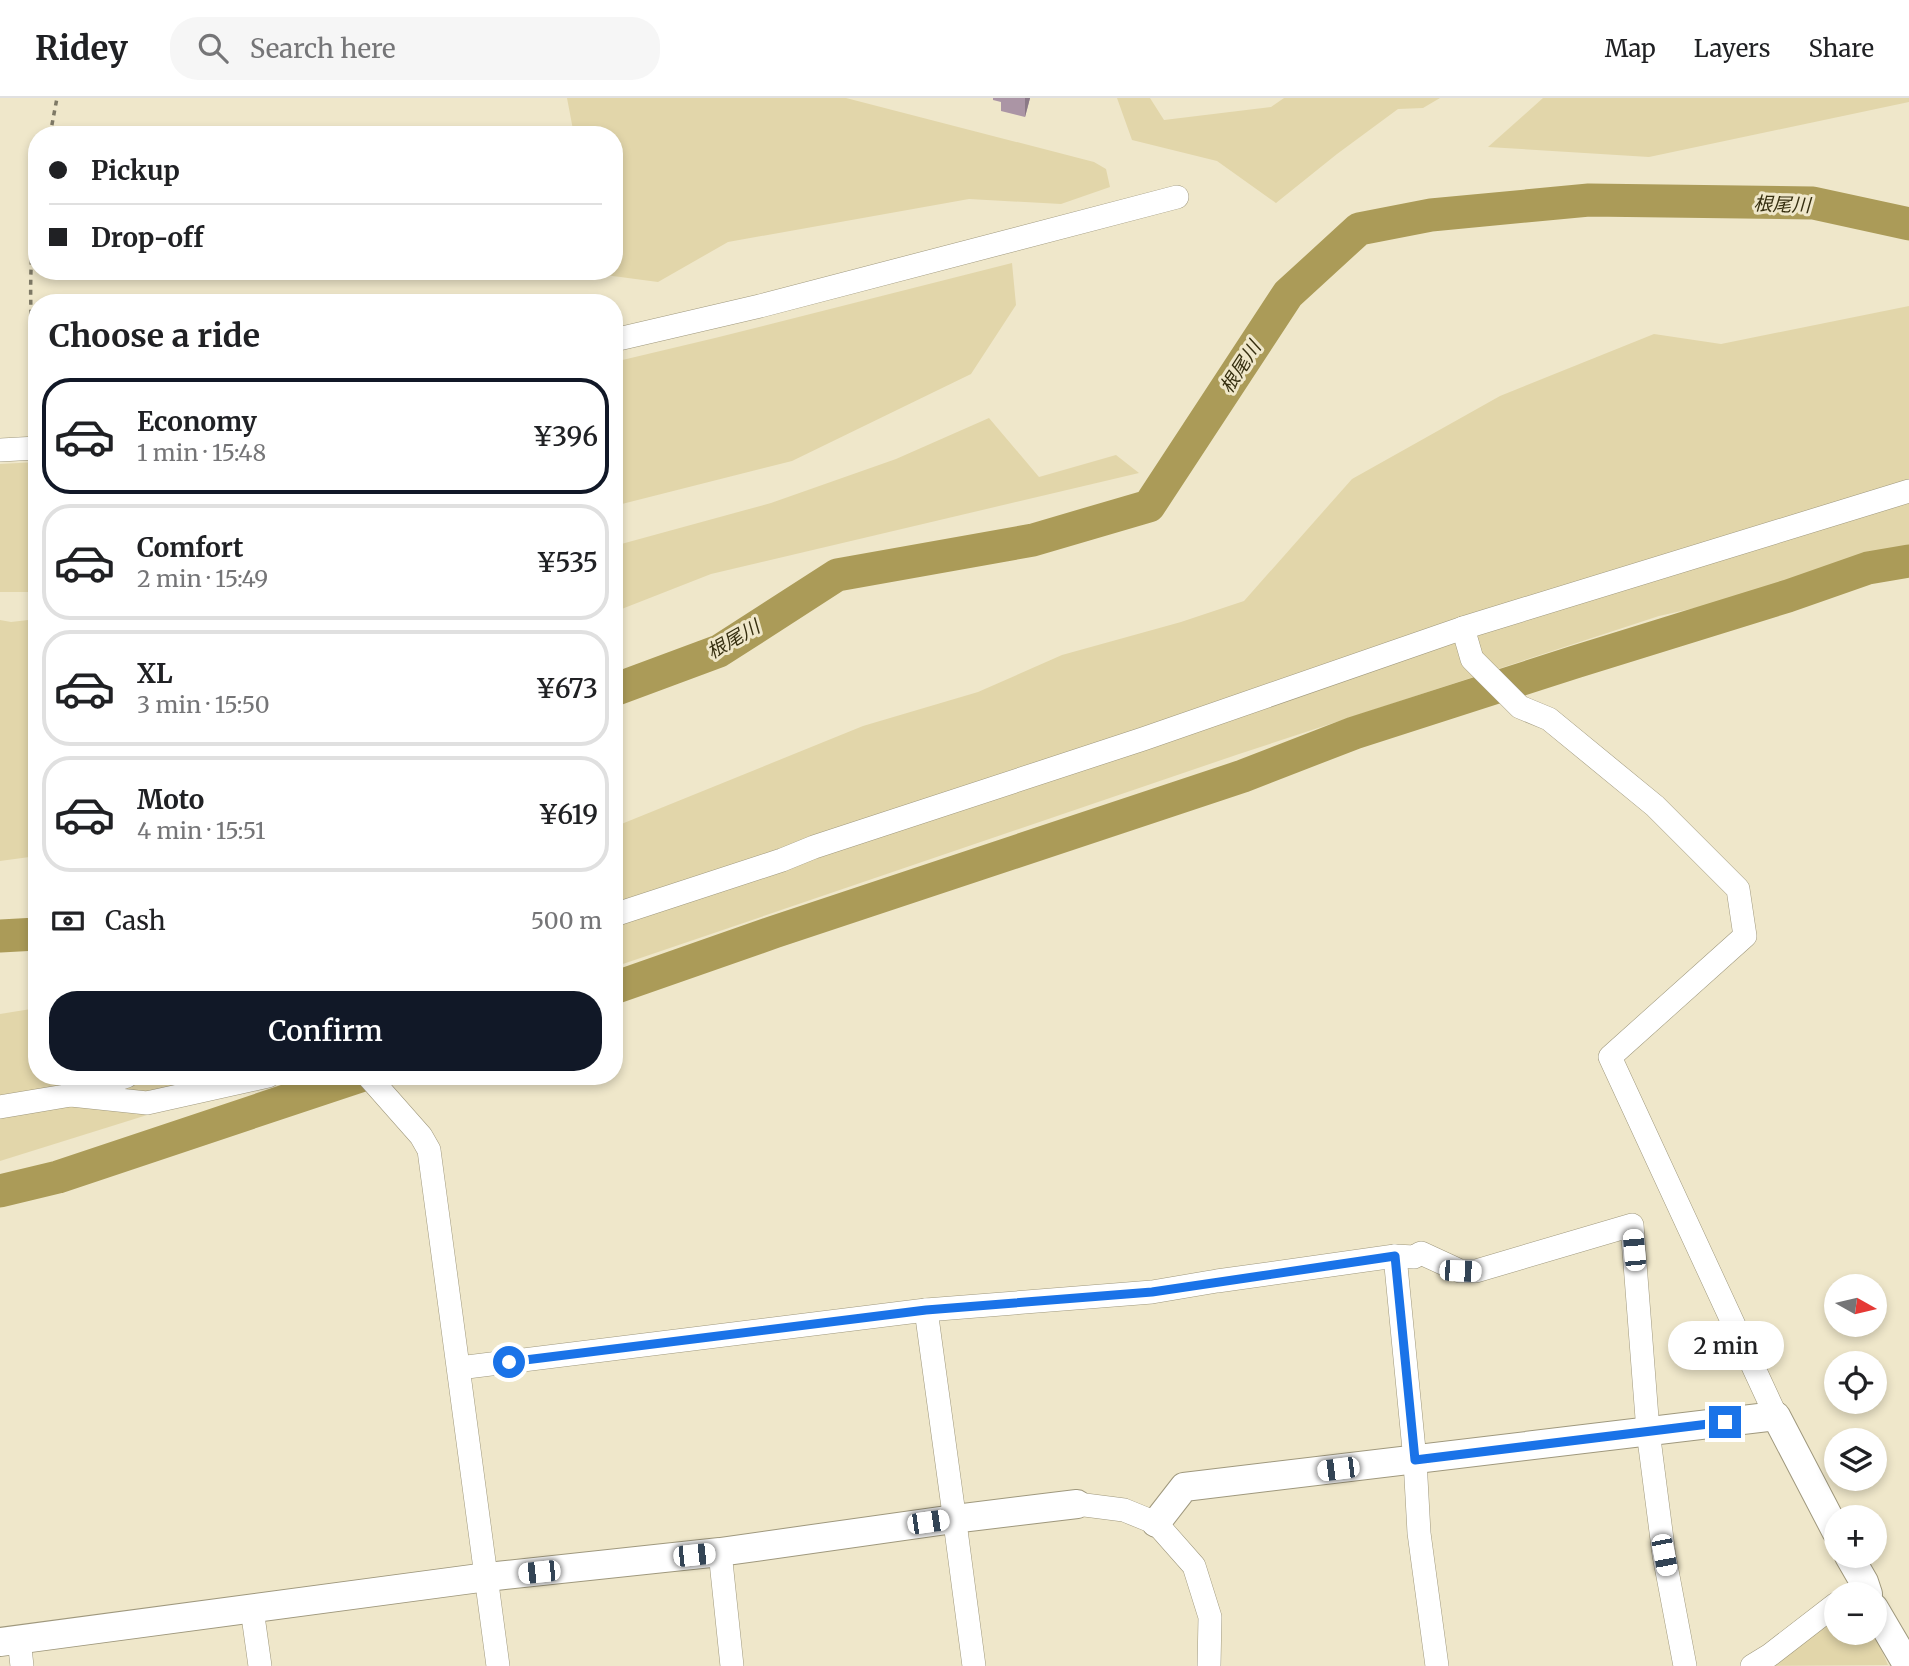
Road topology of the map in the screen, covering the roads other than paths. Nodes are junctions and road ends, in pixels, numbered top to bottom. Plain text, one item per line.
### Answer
1 (1177, 197) dead end
2 (623, 338) edge
3 (28, 448) edge
4 (0, 450) edge
5 (1909, 491) edge
6 (1463, 628) junction
7 (623, 912) edge
8 (100, 1085) edge
9 (228, 1085) edge
10 (377, 1085) edge
11 (71, 1095) junction
12 (0, 1107) edge
13 (1395, 1256) junction
14 (926, 1310) junction
15 (459, 1368) junction
16 (1776, 1416) junction
17 (1648, 1431) junction
18 (1415, 1460) junction
19 (1077, 1504) joint
20 (1824, 1508) edge
21 (954, 1519) junction
22 (1156, 1523) junction
23 (720, 1552) junction
24 (487, 1577) junction
25 (252, 1609) junction
26 (1824, 1613) edge
27 (1887, 1630) edge
28 (14, 1649) edge
29 (1907, 1665) edge
30 (260, 1666) edge
31 (498, 1666) edge
32 (732, 1666) edge
33 (974, 1666) edge
34 (1209, 1666) edge
35 (1437, 1666) edge
36 (1685, 1666) edge
37 (1752, 1666) edge

1 - 2 street
3 - 4 street
5 - 6 street
6 - 7 street
6 - 16 street
8 - 11 street
9 - 11 street
10 - 15 street
11 - 12 street
13 - 14 street
13 - 17 street
13 - 18 street
14 - 15 street
14 - 21 street
15 - 24 street
16 - 17 street
16 - 20 street
17 - 18 street
17 - 36 street
18 - 22 street
18 - 35 street
19 - 21 street
19 - 22 street
21 - 23 street
21 - 33 street
22 - 34 street
23 - 24 street
23 - 32 street
24 - 25 street
24 - 31 street
25 - 28 street
25 - 30 street
26 - 37 street
27 - 29 street

